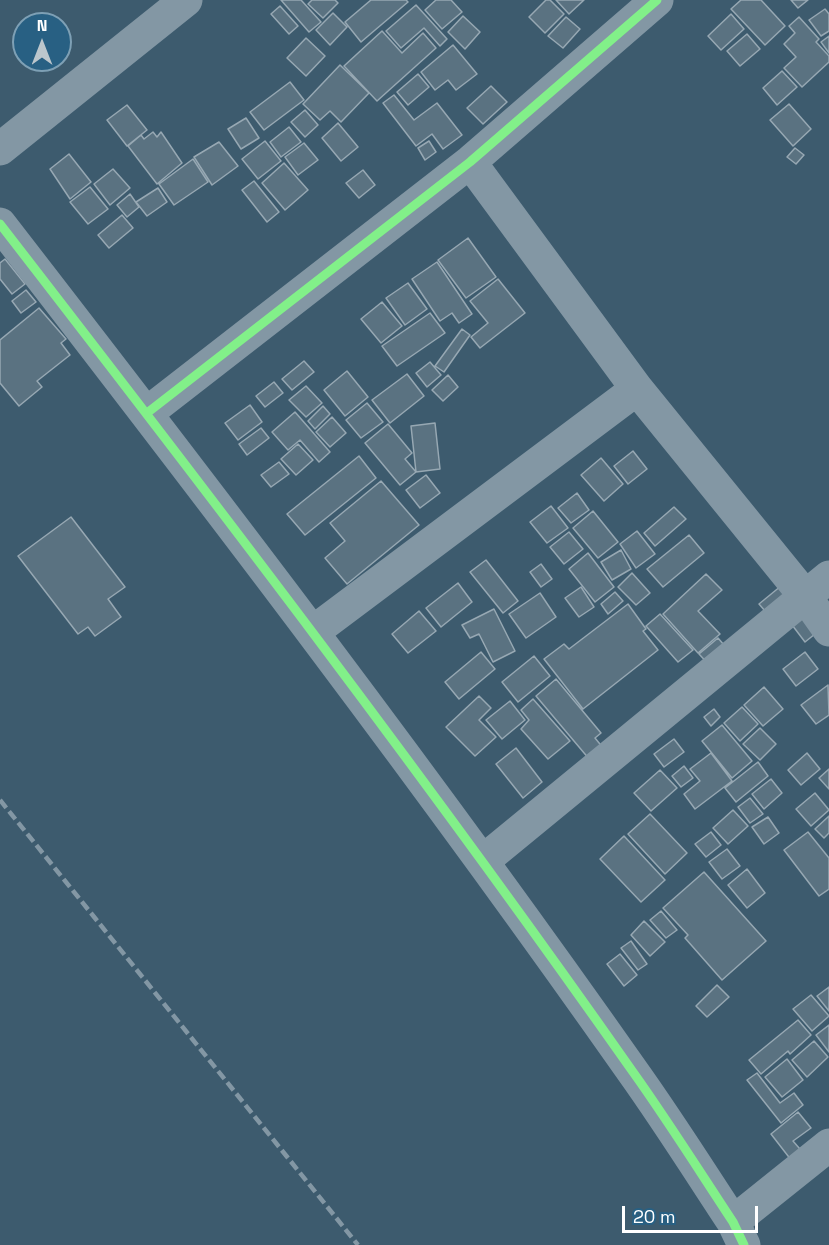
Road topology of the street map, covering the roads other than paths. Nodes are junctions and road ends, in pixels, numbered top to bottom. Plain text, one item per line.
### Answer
1 (186, 0) edge
2 (657, 0) edge
3 (0, 149) edge
4 (470, 162) junction
5 (0, 224) edge
6 (637, 389) junction
7 (147, 413) junction
8 (817, 587) edge
9 (829, 630) edge
10 (313, 632) junction
11 (483, 861) junction
12 (829, 1145) edge
13 (739, 1233) edge

1 - 3 street
2 - 4 street
4 - 6 street
4 - 7 street
5 - 7 street
6 - 8 street
6 - 10 street
7 - 10 street
8 - 9 street
8 - 11 street
10 - 11 street
11 - 13 street
12 - 13 street

